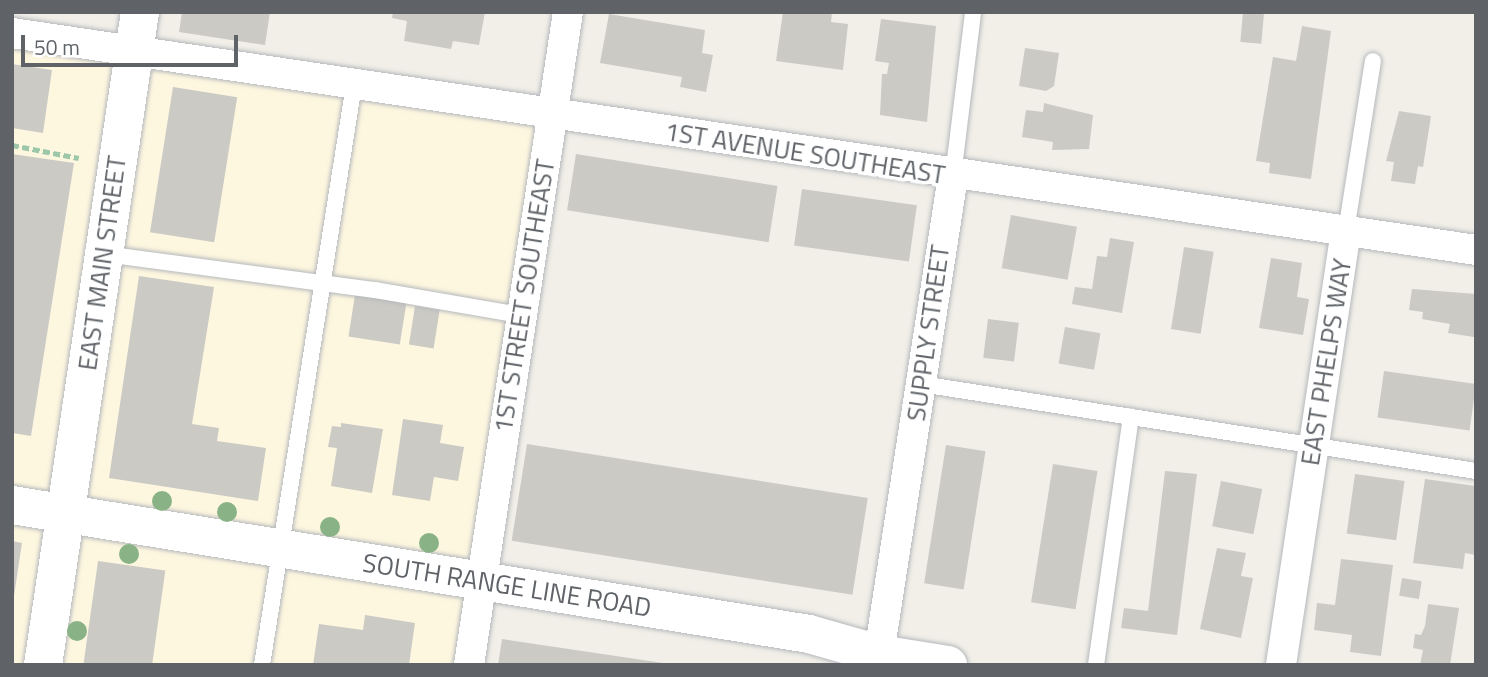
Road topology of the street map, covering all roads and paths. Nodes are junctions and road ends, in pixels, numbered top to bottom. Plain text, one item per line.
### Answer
1 (140, 12) edge
2 (568, 12) edge
3 (973, 12) edge
4 (12, 33) edge
5 (134, 51) junction
6 (1373, 61) dead end
7 (354, 85) junction
8 (554, 114) junction
9 (12, 145) edge
10 (79, 158) dead end
11 (953, 176) junction
12 (1346, 231) junction
13 (1476, 250) edge
14 (104, 254) junction
15 (321, 283) junction
16 (520, 316) junction
17 (921, 384) junction
18 (1131, 416) junction
19 (1313, 443) junction
20 (1476, 471) edge
21 (12, 505) edge
22 (65, 513) junction
23 (278, 548) junction
24 (480, 580) junction
25 (879, 654) junction
26 (43, 665) edge
27 (262, 665) edge
28 (468, 665) edge
29 (948, 665) edge
30 (1096, 665) edge
31 (1282, 665) edge

1 - 5 main road, EAST MAIN STREET
2 - 8 street, 1ST STREET SOUTHEAST
3 - 11 lane, SUPPLY STREET
4 - 5 street, 1ST AVENUE SOUTHEAST
5 - 7 street, 1ST AVENUE SOUTHEAST
5 - 14 main road, EAST MAIN STREET
6 - 12 lane, EAST PHELPS WAY
7 - 8 street, 1ST AVENUE SOUTHEAST
7 - 15 lane
8 - 11 street, 1ST AVENUE SOUTHEAST
8 - 16 street, 1ST STREET SOUTHEAST
9 - 10 path
11 - 12 street, 1ST AVENUE SOUTHEAST
11 - 17 street, SUPPLY STREET
12 - 13 street, 1ST AVENUE SOUTHEAST
12 - 19 street, EAST PHELPS WAY
14 - 15 lane
14 - 22 main road, EAST MAIN STREET
15 - 16 lane
15 - 23 lane
16 - 24 street, 1ST STREET SOUTHEAST
17 - 18 lane
17 - 25 street, SUPPLY STREET
18 - 19 lane
18 - 30 lane
19 - 20 lane
19 - 31 street, EAST PHELPS WAY
21 - 22 main road, SOUTH RANGE LINE ROAD
22 - 23 main road, SOUTH RANGE LINE ROAD
22 - 26 main road, EAST MAIN STREET
23 - 24 main road, SOUTH RANGE LINE ROAD
23 - 27 lane
24 - 25 main road, SOUTH RANGE LINE ROAD
24 - 28 street, 1ST STREET SOUTHEAST
25 - 29 main road, SOUTH RANGE LINE ROAD

